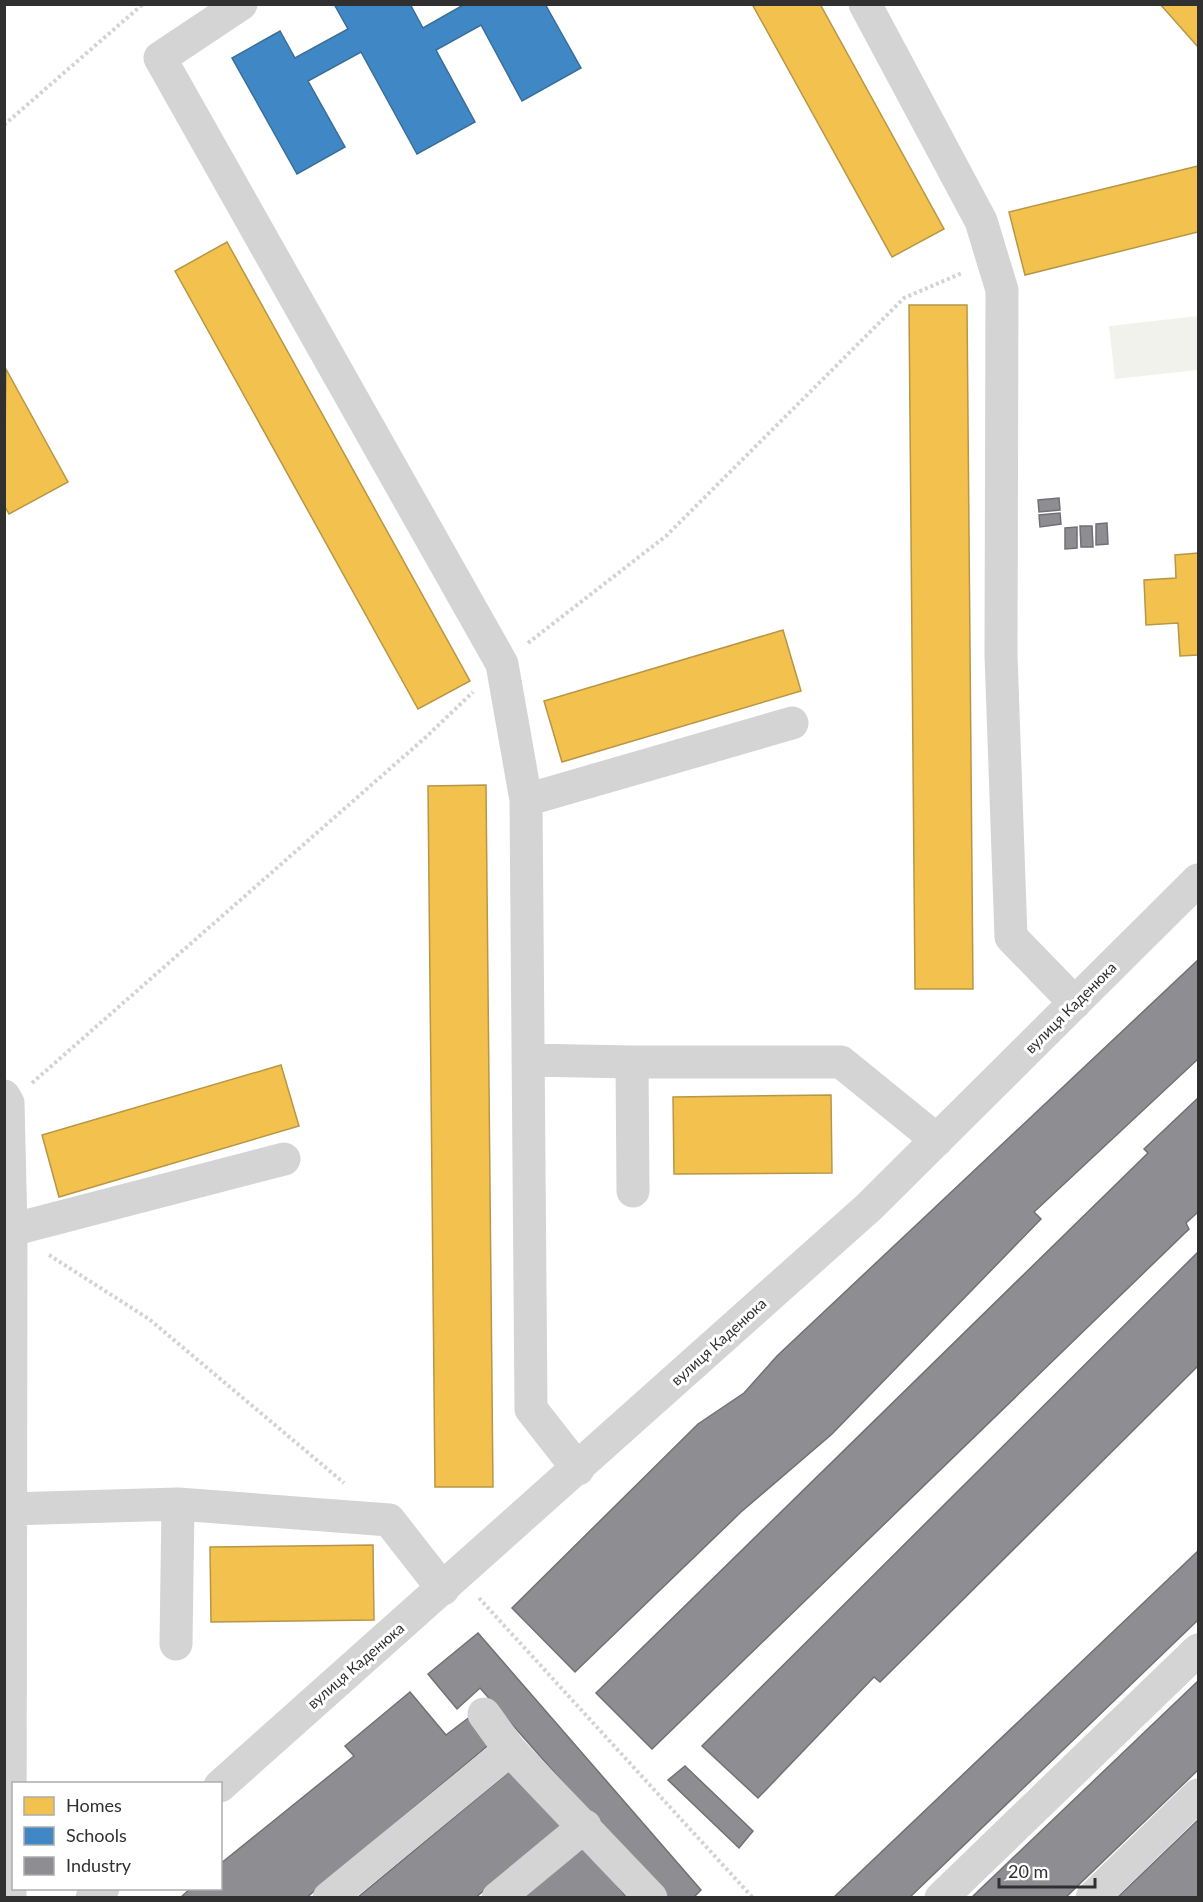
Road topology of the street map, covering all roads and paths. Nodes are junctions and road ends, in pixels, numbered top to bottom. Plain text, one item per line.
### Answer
1 (143, 4) edge
2 (241, 4) edge
3 (865, 4) edge
4 (4, 125) edge
5 (792, 723) dead end
6 (526, 800) junction
7 (1198, 880) edge
8 (1075, 1003) junction
9 (528, 1060) junction
10 (632, 1062) junction
11 (4, 1096) edge
12 (937, 1140) junction
13 (284, 1159) dead end
14 (633, 1191) dead end
15 (11, 1230) junction
16 (578, 1469) junction
17 (178, 1504) junction
18 (10, 1509) junction
19 (389, 1520) junction
20 (451, 1582) junction
21 (176, 1644) dead end
22 (1198, 1650) edge
23 (484, 1714) dead end
24 (510, 1750) junction
25 (222, 1784) edge
26 (1198, 1795) edge
27 (585, 1826) junction
28 (10, 1898) edge
29 (329, 1898) edge
30 (498, 1898) edge
31 (651, 1898) edge
32 (753, 1898) edge
33 (941, 1898) edge
34 (1092, 1898) edge

1 - 4 path
2 - 6 street
3 - 8 street
5 - 6 street
6 - 9 street
7 - 8 street, вулиця Каденюка
8 - 12 street, вулиця Каденюка
9 - 10 street
9 - 16 street
10 - 12 street
10 - 14 street
11 - 15 street
12 - 16 street, вулиця Каденюка
13 - 15 street
15 - 18 street
15 - 19 path
16 - 20 street, вулиця Каденюка
17 - 18 street
17 - 19 street
17 - 21 street
18 - 28 street
19 - 20 street
20 - 25 street, вулиця Каденюка
20 - 32 path
22 - 33 street
23 - 24 street
24 - 27 street
24 - 29 street
26 - 34 street
27 - 30 street
27 - 31 street

